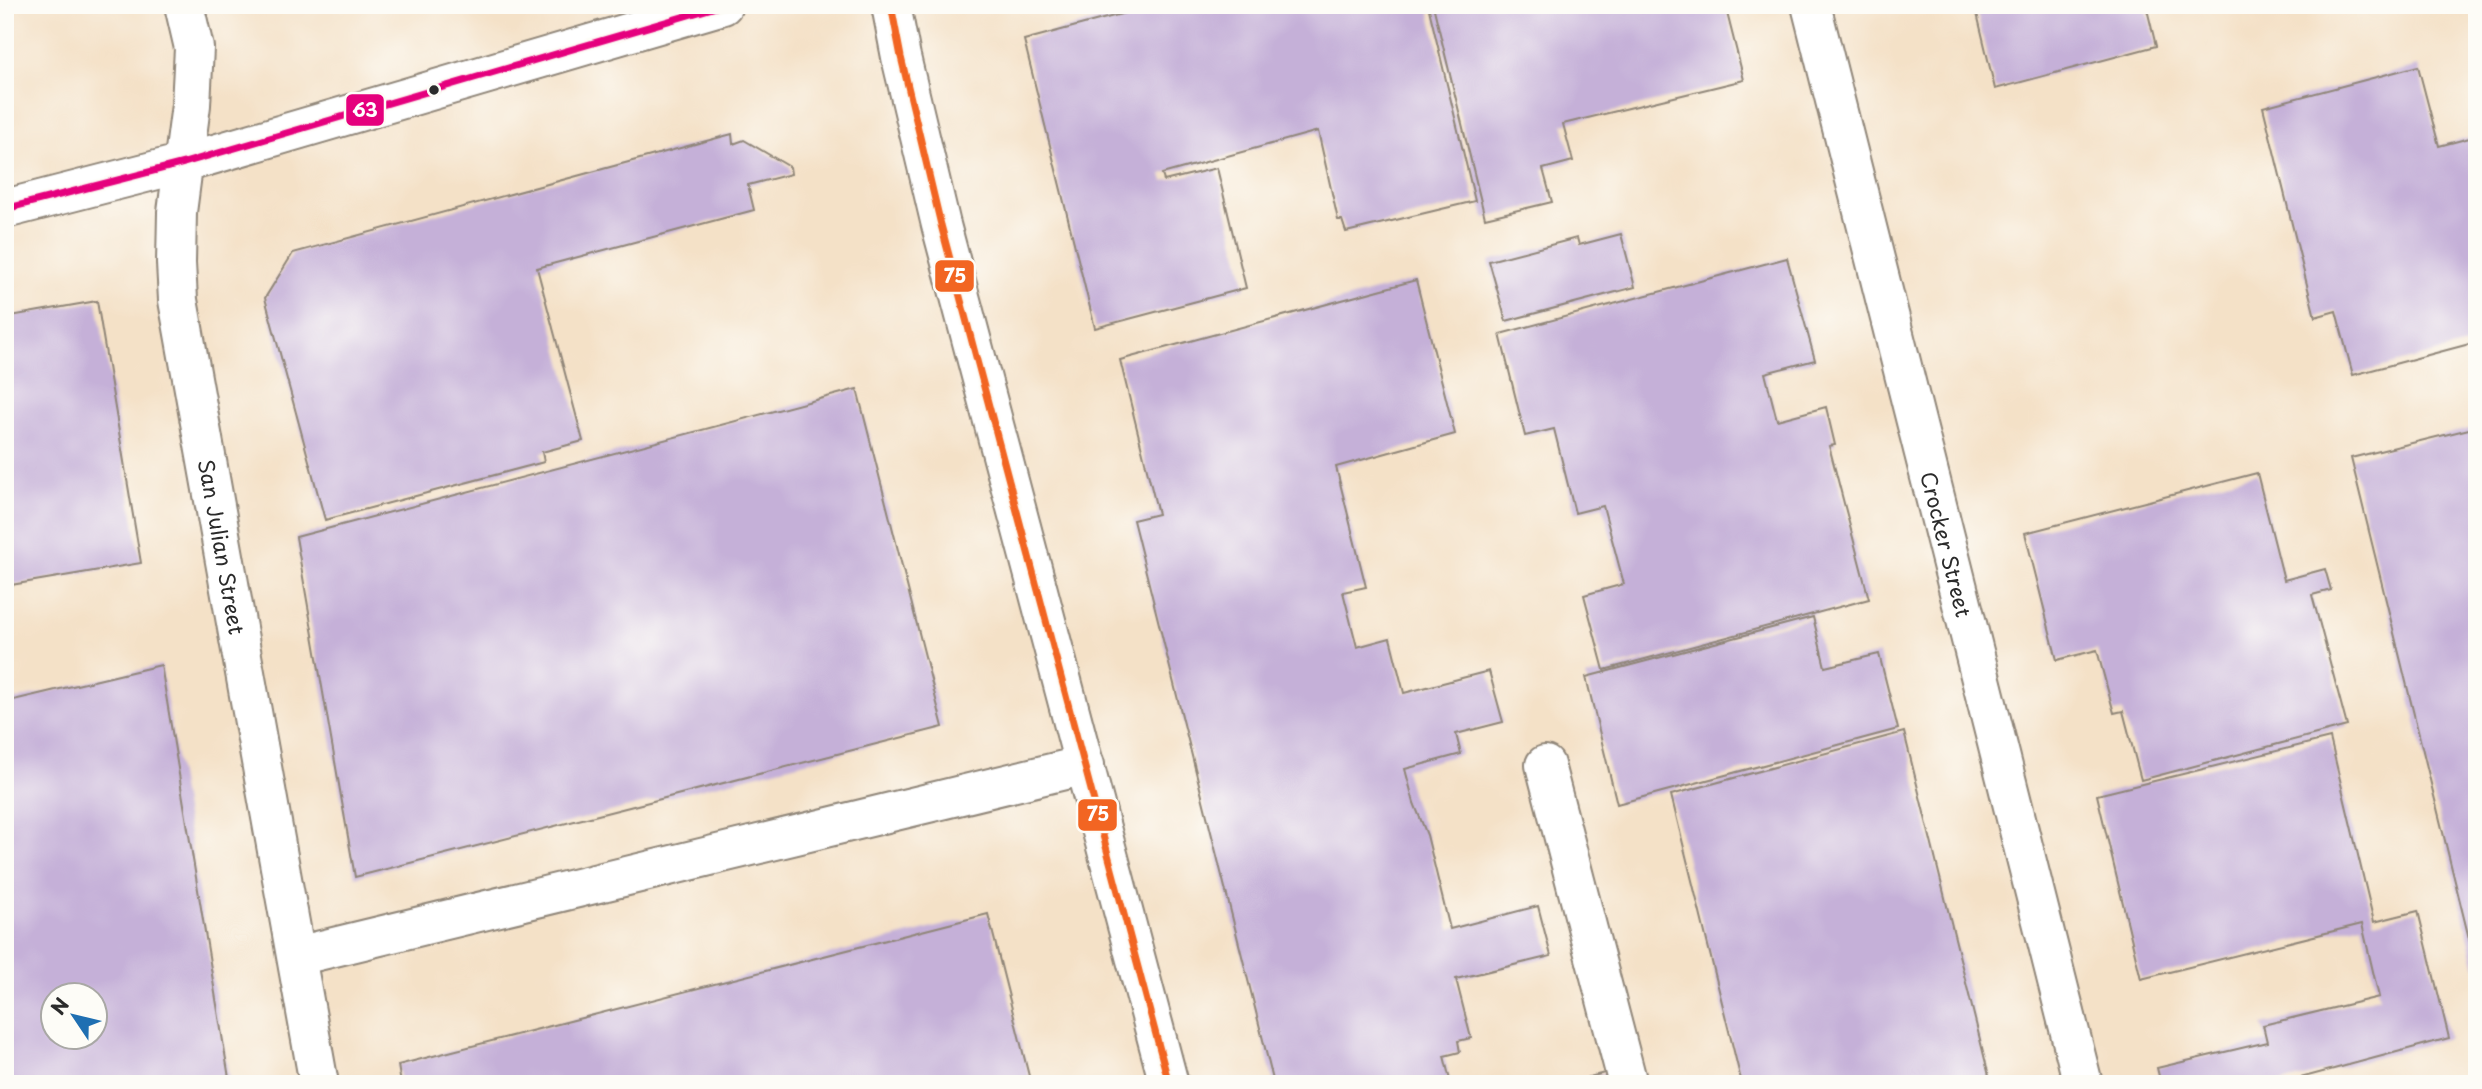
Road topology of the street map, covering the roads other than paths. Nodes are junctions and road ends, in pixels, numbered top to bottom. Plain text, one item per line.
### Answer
1 (184, 5) edge
2 (723, 5) edge
3 (891, 5) edge
4 (1811, 5) edge
5 (184, 163) junction
6 (5, 209) edge
7 (1085, 765) junction
8 (1545, 765) dead end
9 (297, 956) junction
10 (318, 1084) edge
11 (1169, 1084) edge
12 (1628, 1084) edge
13 (2082, 1084) edge

1 - 5 street, San Julian Street
2 - 5 street
3 - 7 street
4 - 13 street, Crocker Street
5 - 6 street
5 - 9 street, San Julian Street
7 - 9 street
7 - 11 street
8 - 12 street
9 - 10 street, San Julian Street

